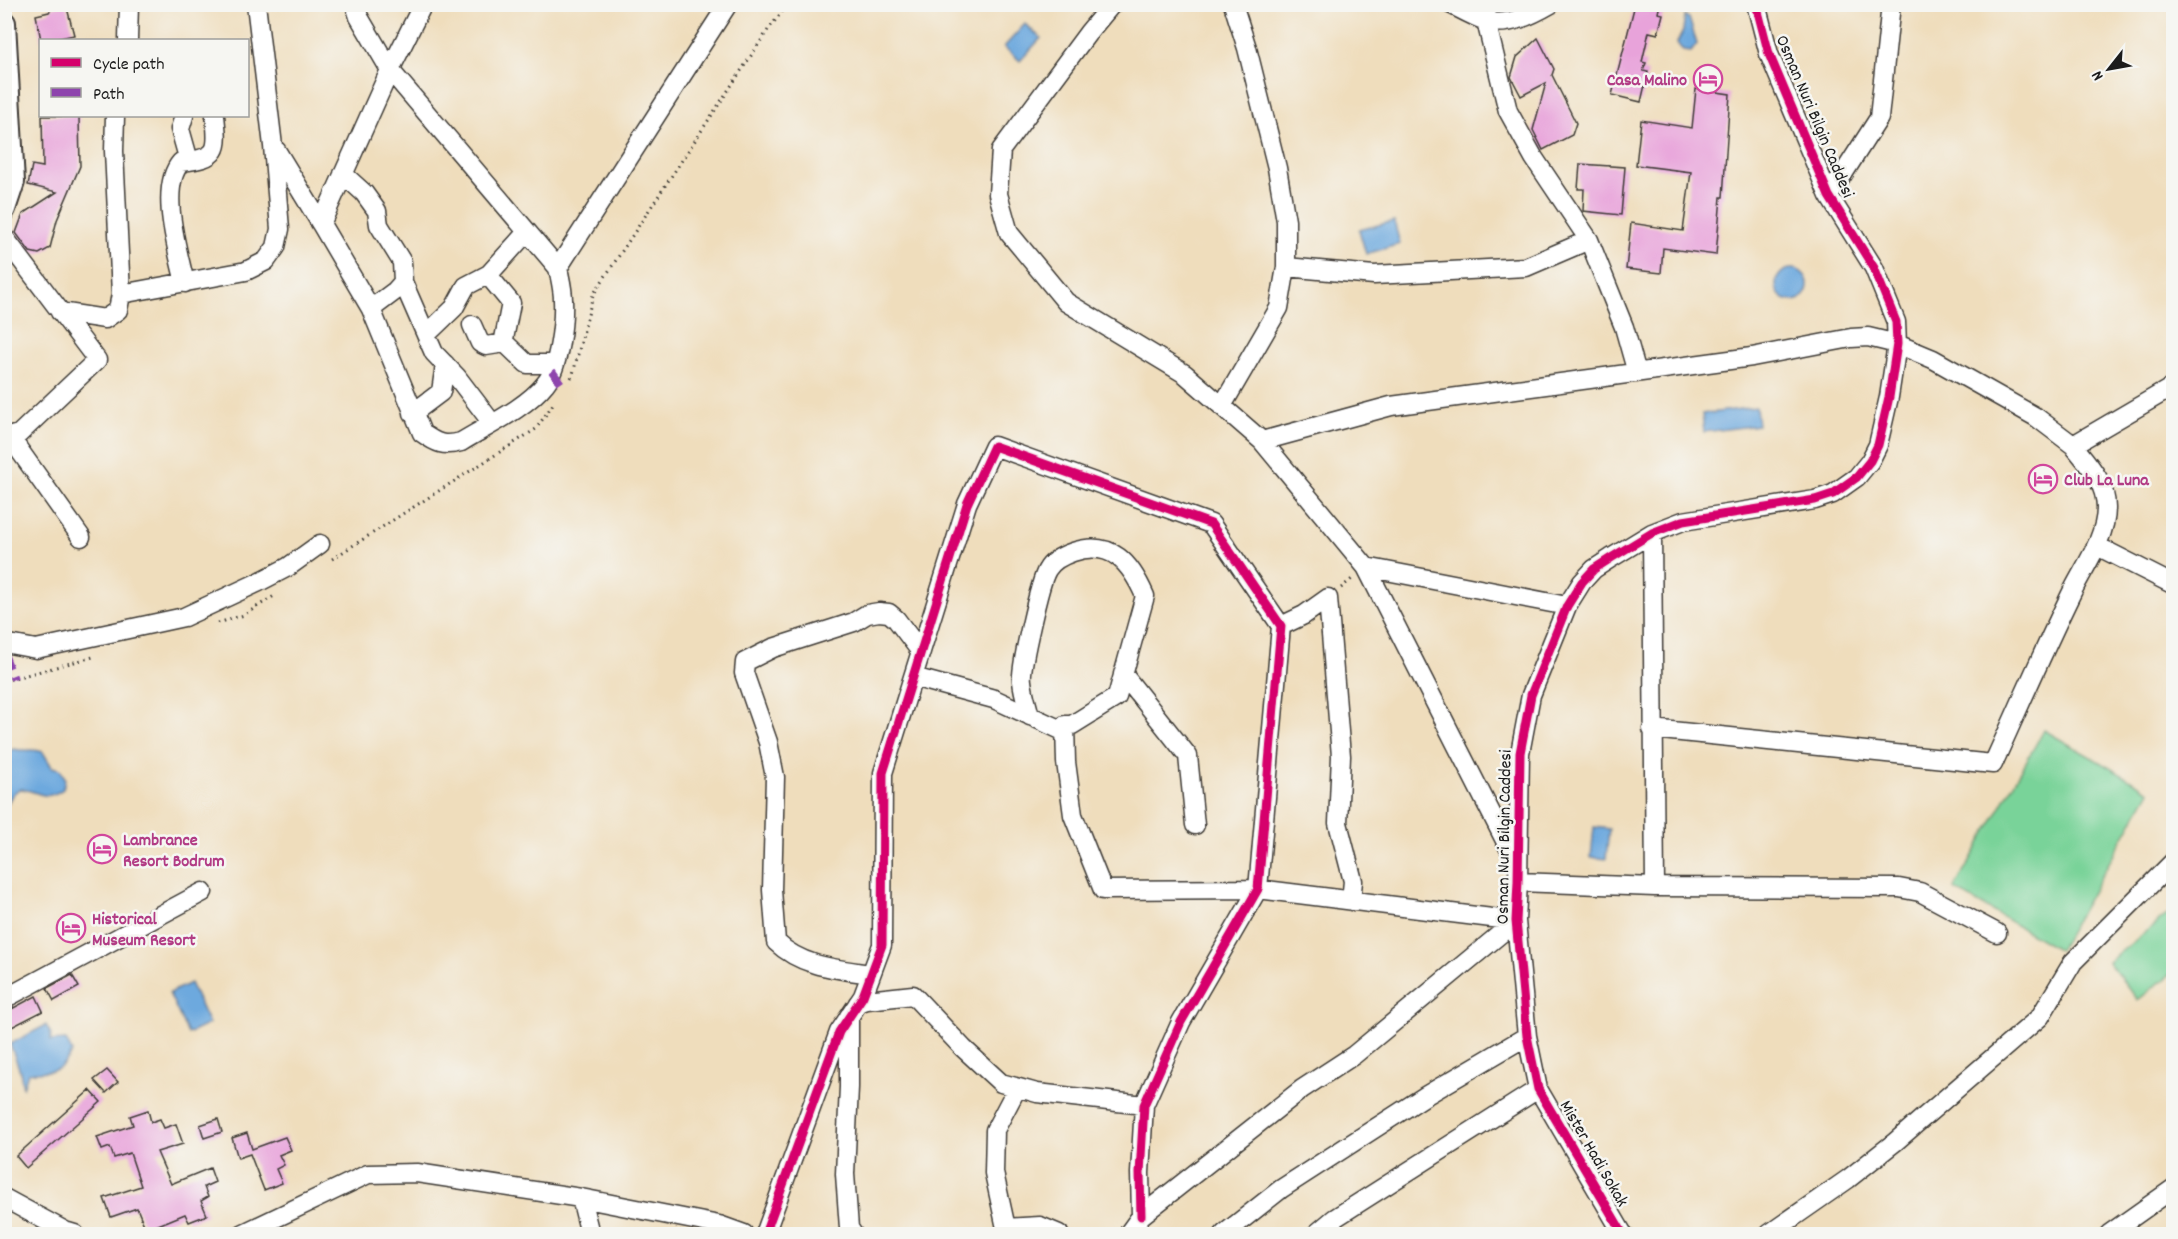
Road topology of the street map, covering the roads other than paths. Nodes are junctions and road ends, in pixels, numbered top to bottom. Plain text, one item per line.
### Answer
1 (129, 4) edge
2 (256, 4) edge
3 (355, 4) edge
4 (423, 4) edge
5 (728, 4) edge
6 (1113, 4) edge
7 (1233, 4) edge
8 (1450, 4) edge
9 (1551, 4) edge
10 (1756, 4) edge
11 (1891, 4) edge
12 (1486, 13) edge
13 (4, 23) edge
14 (253, 37) edge
15 (128, 39) edge
16 (390, 70) junction
17 (115, 117) edge
18 (184, 117) edge
19 (215, 117) edge
20 (273, 146) junction
21 (189, 161) junction
22 (343, 174) junction
23 (1829, 196) junction
24 (4, 209) edge
25 (321, 224) junction
26 (527, 232) junction
27 (4, 237) edge
28 (1589, 240) junction
29 (1286, 267) junction
30 (558, 268) junction
31 (488, 275) junction
32 (404, 282) junction
33 (185, 283) junction
34 (121, 294) junction
35 (371, 309) junction
36 (60, 312) junction
37 (472, 325) dead end
38 (426, 334) junction
39 (503, 344) junction
40 (1897, 344) junction
41 (445, 364) junction
42 (554, 364) junction
43 (1637, 373) junction
44 (2174, 386) edge
45 (1222, 406) junction
46 (413, 413) junction
47 (492, 423) junction
48 (7, 437) edge
49 (1262, 441) junction
50 (2073, 445) junction
51 (1652, 533) junction
52 (81, 537) dead end
53 (320, 544) dead end
54 (2097, 546) junction
55 (1366, 567) junction
56 (2174, 585) edge
57 (1567, 606) junction
58 (1281, 626) junction
59 (4, 643) edge
60 (921, 652) junction
61 (1123, 674) junction
62 (913, 677) junction
63 (1030, 716) junction
64 (1065, 725) junction
65 (1652, 729) junction
66 (1195, 825) dead end
67 (2174, 861) edge
68 (1518, 873) junction
69 (1655, 887) junction
70 (1258, 889) junction
71 (204, 892) dead end
72 (1351, 901) junction
73 (1516, 921) junction
74 (1997, 933) dead end
75 (871, 974) junction
76 (4, 999) edge
77 (854, 1010) junction
78 (1527, 1036) junction
79 (1017, 1088) junction
80 (1538, 1089) junction
81 (1144, 1105) junction
82 (2174, 1188) edge
83 (4, 1198) edge
84 (581, 1198) junction
85 (1141, 1216) junction
86 (68, 1233) edge
87 (242, 1234) edge
88 (590, 1234) edge
89 (744, 1234) edge
90 (765, 1234) edge
91 (853, 1234) edge
92 (1059, 1234) edge
93 (1128, 1234) edge
94 (1224, 1234) edge
95 (1316, 1234) edge
96 (1623, 1234) edge
97 (1769, 1234) edge
98 (2109, 1234) edge

1 - 15 street
2 - 14 street
3 - 16 street
4 - 16 street
5 - 30 street
6 - 45 street
7 - 29 street
8 - 12 street
9 - 12 street
10 - 23 street, Osman Nuri Bilgin Caddesi
11 - 23 street
12 - 28 street
13 - 24 main road
14 - 20 street
16 - 22 street
16 - 26 street
17 - 34 street
18 - 21 street
19 - 21 street
20 - 25 street
20 - 33 street
21 - 33 street
22 - 25 street
22 - 32 street
23 - 40 street, Osman Nuri Bilgin Caddesi
25 - 35 street
26 - 30 street
26 - 31 street
27 - 36 street
28 - 29 street
28 - 43 street
29 - 45 street
30 - 42 street
31 - 38 street
31 - 39 street
32 - 35 street
32 - 38 street
33 - 34 street
34 - 36 street
35 - 46 street
36 - 48 street
37 - 39 street
38 - 41 street
39 - 42 street
40 - 43 street
40 - 50 street
40 - 51 street, Osman Nuri Bilgin Caddesi
41 - 46 street
41 - 47 street
42 - 47 street
43 - 49 street
44 - 50 street
45 - 49 street
46 - 47 street
48 - 52 street
49 - 55 street
50 - 54 street
51 - 57 street, Osman Nuri Bilgin Caddesi
51 - 65 street
53 - 59 street
54 - 56 street
54 - 65 street
55 - 57 street
55 - 68 street
57 - 68 street, Osman Nuri Bilgin Caddesi
58 - 60 street
58 - 70 street
58 - 72 street
60 - 62 street
60 - 75 street
61 - 63 street
61 - 64 street
61 - 66 street
62 - 63 street
62 - 75 street
63 - 64 street
64 - 70 street
65 - 69 street
67 - 97 street
68 - 69 street
68 - 73 street, Osman Nuri Bilgin Caddesi
69 - 74 street
70 - 72 street
70 - 81 street
71 - 76 street
72 - 73 street
73 - 78 street, Osman Nuri Bilgin Caddesi
73 - 85 street
75 - 77 street
77 - 79 street
77 - 90 street
77 - 91 street
78 - 80 street, Osman Nuri Bilgin Caddesi
78 - 94 street
79 - 81 street
79 - 92 street
80 - 95 street
80 - 96 street, Mister Hadi Sokak
81 - 85 street
82 - 98 street
83 - 86 street
84 - 87 street
84 - 88 street
84 - 89 street
85 - 93 street

